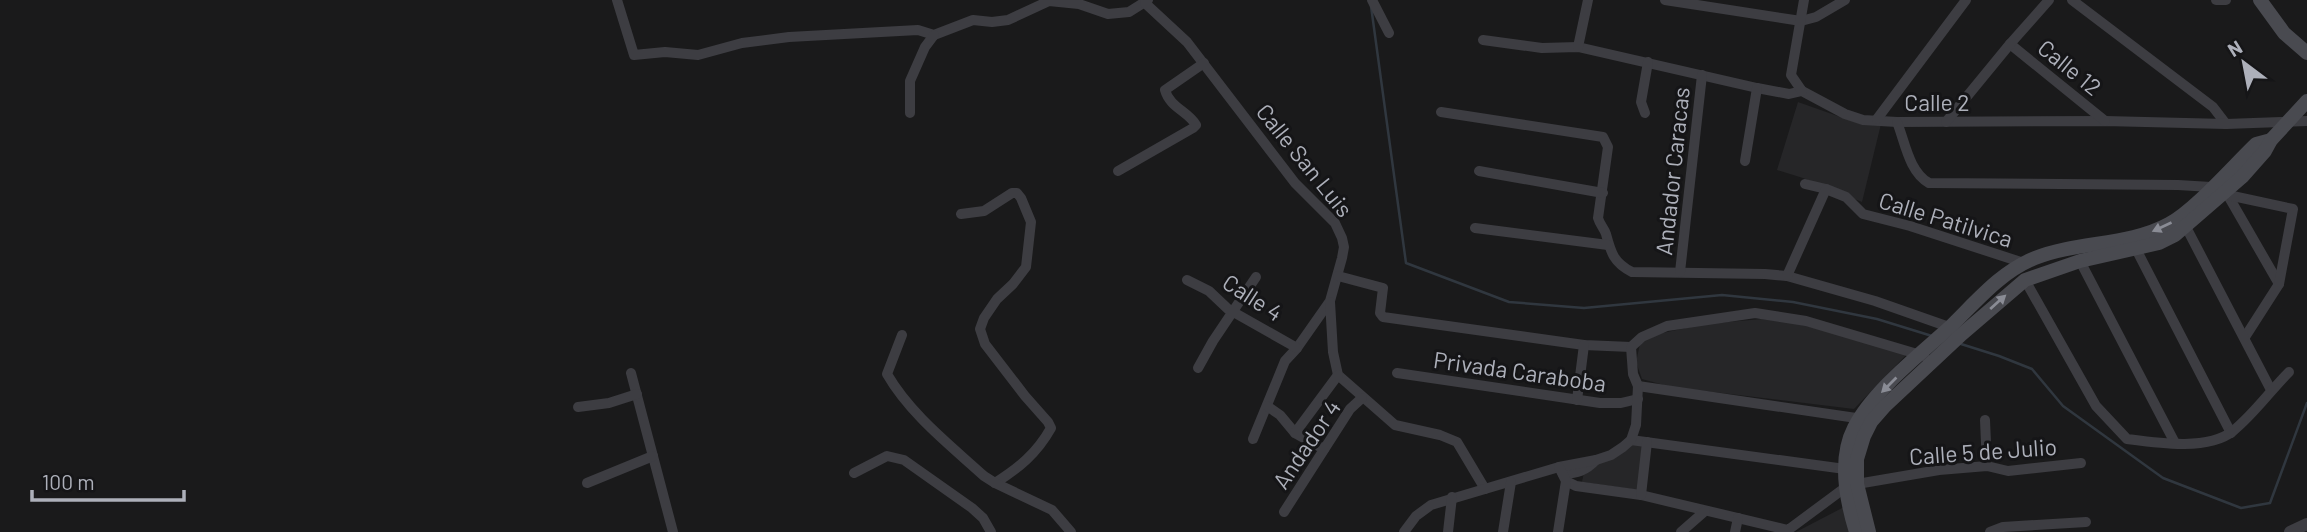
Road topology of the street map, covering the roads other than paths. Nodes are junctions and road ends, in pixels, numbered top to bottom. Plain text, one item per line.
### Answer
1 (617, 0) edge
2 (1372, 0) edge
3 (1587, 0) edge
4 (1665, 0) edge
5 (1804, 0) edge
6 (1844, 0) edge
7 (1966, 0) edge
8 (2049, 0) edge
9 (2072, 0) edge
10 (2216, 0) edge
11 (2226, 0) edge
12 (2260, 0) edge
13 (1146, 2) edge
14 (1801, 21) junction
15 (1389, 33) dead end
16 (934, 35) junction
17 (1483, 40) dead end
18 (2010, 44) junction
19 (1578, 47) junction
20 (2307, 53) edge
21 (1648, 62) junction
22 (1204, 63) junction
23 (1702, 75) junction
24 (1757, 88) junction
25 (1802, 91) junction
26 (2307, 100) edge
27 (1441, 111) dead end
28 (910, 113) dead end
29 (1645, 113) dead end
30 (1877, 119) junction
31 (2290, 120) junction
32 (2105, 121) junction
33 (2307, 121) edge
34 (1897, 122) junction
35 (1946, 122) junction
36 (2226, 124) junction
37 (2271, 140) junction
38 (1745, 161) dead end
39 (1118, 171) dead end
40 (1479, 171) dead end
41 (1805, 184) dead end
42 (2211, 187) junction
43 (1826, 189) junction
44 (1603, 193) junction
45 (2227, 193) junction
46 (961, 214) dead end
47 (2186, 227) junction
48 (1475, 229) dead end
49 (1608, 245) junction
50 (2136, 249) junction
51 (2080, 261) junction
52 (2024, 263) junction
53 (1681, 272) junction
54 (1338, 276) junction
55 (1787, 276) junction
56 (1256, 277) dead end
57 (1187, 280) dead end
58 (2025, 280) junction
59 (2279, 284) junction
60 (1330, 301) junction
61 (1233, 311) junction
62 (1956, 330) junction
63 (902, 335) dead end
64 (2245, 337) junction
65 (1584, 345) junction
66 (1631, 347) junction
67 (1297, 348) junction
68 (1919, 354) junction
69 (1934, 360) junction
70 (1198, 368) dead end
71 (2289, 372) dead end
72 (631, 373) dead end
73 (1397, 373) dead end
74 (1338, 375) junction
75 (1639, 386) junction
76 (2271, 390) junction
77 (637, 394) junction
78 (1362, 398) junction
79 (1638, 399) junction
80 (1577, 400) junction
81 (578, 407) dead end
82 (1266, 407) junction
83 (1866, 420) junction
84 (1985, 420) dead end
85 (1295, 433) junction
86 (2231, 433) junction
87 (1253, 439) dead end
88 (1631, 440) junction
89 (1647, 442) junction
90 (2175, 443) junction
91 (1324, 449) junction
92 (653, 456) junction
93 (2081, 463) dead end
94 (1987, 466) junction
95 (1845, 469) junction
96 (854, 473) dead end
97 (1563, 474) junction
98 (1511, 482) junction
99 (587, 483) dead end
100 (995, 483) junction
101 (1852, 485) junction
102 (1485, 489) junction
103 (1641, 495) junction
104 (1452, 498) junction
105 (1705, 511) junction
106 (1284, 512) dead end
107 (1738, 518) junction
108 (2086, 522) dead end
109 (2307, 524) edge
110 (1788, 531) edge
111 (673, 532) edge
112 (991, 532) edge
113 (1071, 532) edge
114 (1404, 532) edge
115 (1448, 532) edge
116 (1503, 532) edge
117 (1558, 532) edge
118 (1681, 532) edge
119 (1735, 532) edge
120 (1856, 532) edge
121 (1869, 532) edge
122 (1990, 532) edge
123 (2290, 532) edge

1 - 16 street
2 - 15 street
3 - 19 street
4 - 14 street
5 - 14 street
6 - 14 street
7 - 30 street
8 - 18 street
9 - 36 street
10 - 11 street
12 - 20 main road
13 - 16 street
13 - 22 street, Calle San Luis
14 - 25 street
16 - 28 street
17 - 19 street, Calle 2
18 - 32 street, Calle 12
18 - 35 street
19 - 21 street, Calle 2
21 - 23 street, Calle 2
21 - 29 street
22 - 39 street
22 - 54 street, Calle San Luis
23 - 24 street, Calle 2
23 - 53 street, Andador Caracas
24 - 25 street, Calle 2
24 - 38 street
25 - 30 street, Calle 2
26 - 31 main road
27 - 44 street
30 - 34 street, Calle 2
31 - 33 street, Calle 2
31 - 36 street, Calle 2
31 - 37 main road
32 - 35 street, Calle 2
32 - 36 street, Calle 2
34 - 35 street, Calle 2
34 - 42 street
37 - 42 main road
37 - 45 main road
40 - 44 street
41 - 43 street, Calle Patilvica
42 -> 52 main road
43 - 52 street, Calle Patilvica
43 - 55 street
44 - 49 street
45 - 47 main road
45 - 59 street
45 - 59 street
46 - 100 street
47 - 50 main road
47 - 64 street
48 - 49 street
49 - 53 street
50 - 51 main road
50 - 86 street
51 - 58 main road
51 - 90 street
52 - 62 main road
53 - 55 street
54 - 60 street, Calle San Luis
54 - 65 street
55 - 62 street
56 - 61 street
57 - 61 street, Calle 4
62 -> 58 main road
58 - 90 street
59 - 64 street
60 - 67 street, Calle San Luis
60 - 74 street
61 - 67 street, Calle 4
61 - 70 street
62 - 68 main road
62 - 69 main road
63 - 100 street
64 - 76 street
65 - 66 street
65 - 80 street
66 - 68 street
66 - 75 street
67 - 82 street, Calle San Luis
68 - 69 street
68 -> 83 main road
69 - 83 main road
71 - 76 street
72 - 77 street
73 - 80 street, Privada Caraboba
74 - 78 street
74 - 85 street, Andador 4
75 - 79 street
75 - 83 street
76 - 86 street
77 - 81 street
77 - 92 street
78 - 91 street, Andador 4
78 - 102 street
79 - 80 street, Privada Caraboba
79 - 88 street
82 - 85 street
82 - 87 street, Calle San Luis
83 - 95 main road
83 - 101 main road
84 - 94 street
85 - 91 street
86 - 90 street
88 - 89 street
88 - 97 street
89 - 95 street
89 - 103 street
91 - 106 street, Andador 4
92 - 99 street
92 - 111 street
93 - 94 street, Calle 5 de Julio
94 - 101 street, Calle 5 de Julio
95 - 101 main road
96 - 112 street
97 - 98 street
97 - 103 street
97 - 117 street
98 - 102 street
98 - 116 street
100 - 113 street
101 - 110 street
101 - 120 main road
101 - 121 main road
102 - 104 street
103 - 105 street
104 - 114 street
104 - 115 street
105 - 107 street
105 - 118 street
107 - 110 street
107 - 119 street
108 - 122 street
109 - 123 street

